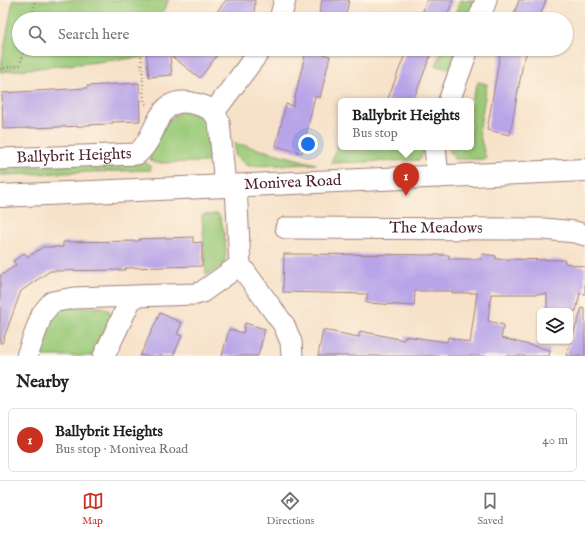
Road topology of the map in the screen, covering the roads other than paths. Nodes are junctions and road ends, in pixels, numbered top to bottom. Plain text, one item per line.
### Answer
1 (285, 0) edge
2 (486, 0) edge
3 (282, 12) edge
4 (482, 12) edge
5 (256, 56) edge
6 (465, 56) edge
7 (450, 98) edge
8 (214, 112) junction
9 (435, 150) edge
10 (0, 158) edge
11 (585, 170) edge
12 (438, 177) junction
13 (230, 185) junction
14 (0, 196) edge
15 (286, 228) dead end
16 (585, 235) edge
17 (240, 265) junction
18 (132, 297) junction
19 (27, 356) edge
20 (104, 356) edge
21 (292, 356) edge

1 - 3 street
2 - 4 street
5 - 8 street
6 - 7 street
8 - 10 street, Ballybrit Heights
8 - 13 street
9 - 12 street
11 - 12 main road, Monivea Road
12 - 13 main road, Monivea Road
13 - 14 main road, Monivea Road
13 - 17 street
15 - 16 street, The Meadows
17 - 18 street
17 - 21 street
18 - 19 street
18 - 20 street

